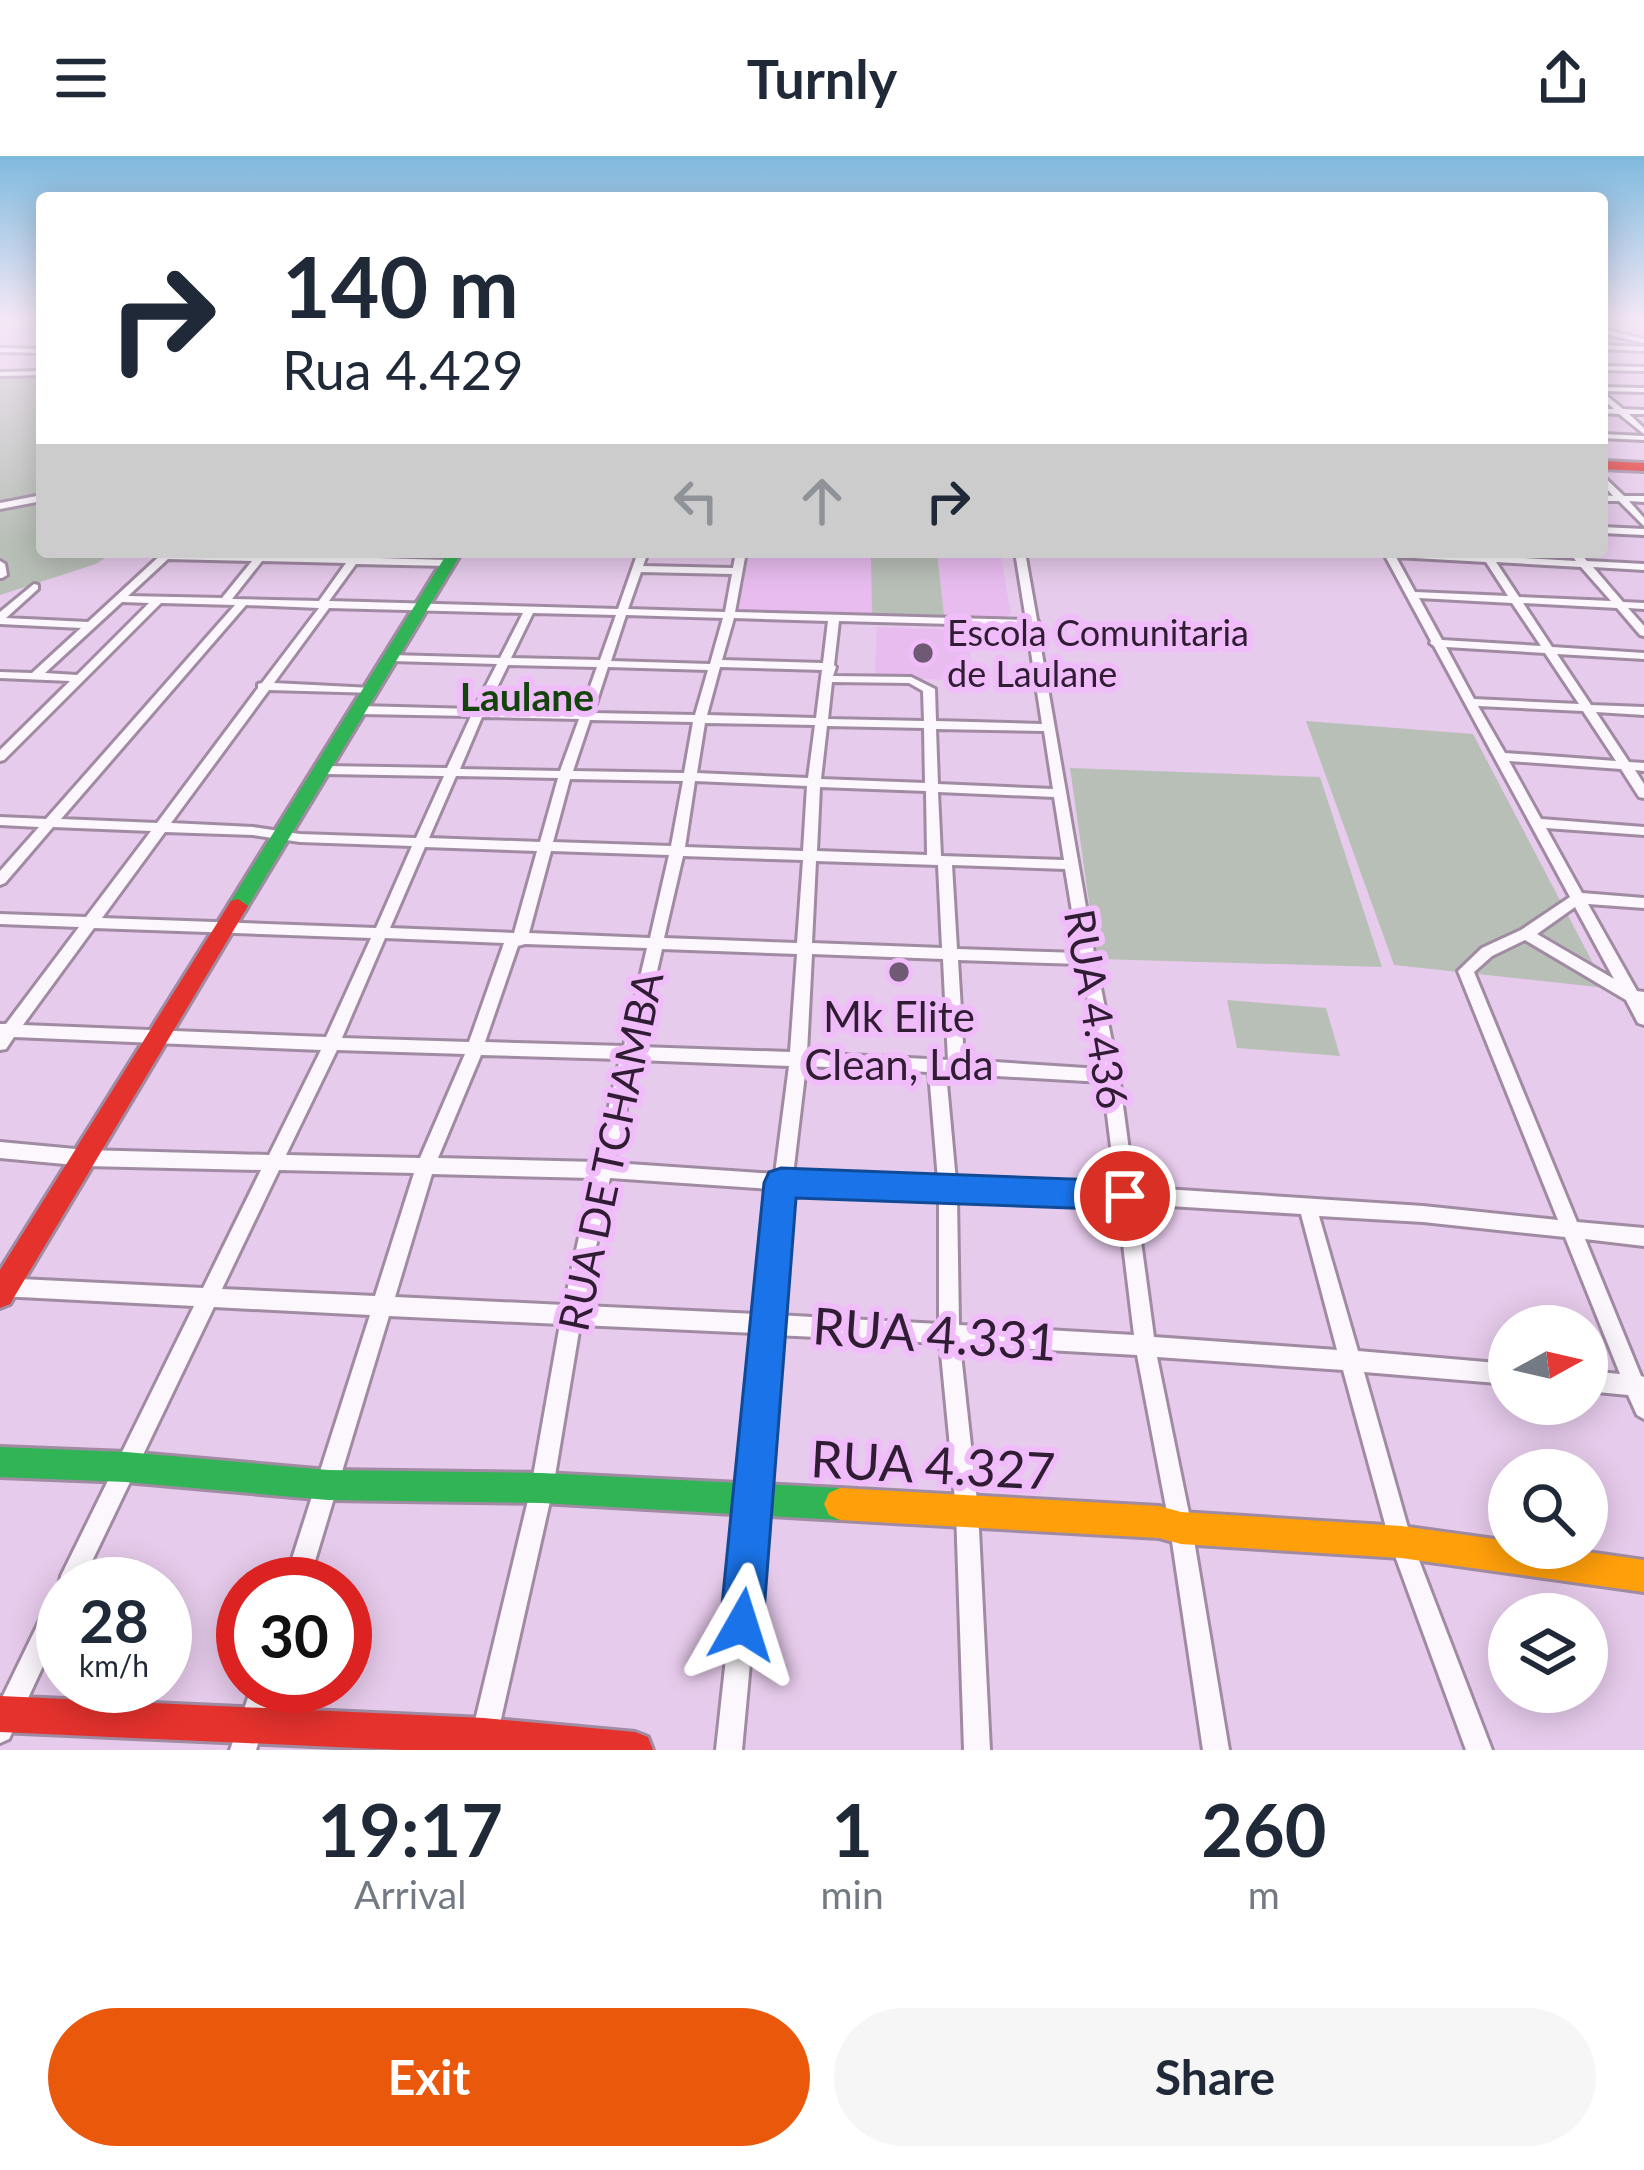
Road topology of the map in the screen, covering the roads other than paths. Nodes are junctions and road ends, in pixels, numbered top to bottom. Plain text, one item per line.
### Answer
1 (1608, 397) edge
2 (1608, 411) edge
3 (1622, 412) junction
4 (1644, 412) edge
5 (1644, 435) edge
6 (1608, 436) edge
7 (1608, 465) edge
8 (1644, 467) edge
9 (1608, 485) edge
10 (1608, 498) edge
11 (36, 499) edge
12 (1621, 499) junction
13 (1644, 500) edge
14 (0, 506) edge
15 (1644, 523) edge
16 (1608, 530) edge
17 (1644, 532) edge
18 (164, 558) edge
19 (260, 558) edge
20 (350, 558) edge
21 (452, 558) edge
22 (641, 558) edge
23 (1022, 558) edge
24 (1392, 558) edge
25 (1488, 558) edge
26 (1519, 558) edge
27 (1579, 558) edge
28 (739, 562) edge
29 (1584, 564) junction
30 (1644, 567) edge
31 (638, 569) junction
32 (34, 587) dead end
33 (1411, 595) junction
34 (124, 598) junction
35 (159, 599) junction
36 (1519, 600) junction
37 (225, 601) junction
38 (243, 602) junction
39 (324, 605) junction
40 (1619, 605) junction
41 (1644, 606) edge
42 (420, 608) junction
43 (529, 611) junction
44 (730, 613) junction
45 (625, 614) junction
46 (834, 616) junction
47 (0, 620) edge
48 (1034, 622) junction
49 (92, 625) junction
50 (1644, 633) edge
51 (1435, 643) junction
52 (1551, 650) junction
53 (1644, 656) edge
54 (391, 658) junction
55 (503, 661) junction
56 (604, 664) junction
57 (714, 665) junction
58 (829, 673) junction
59 (0, 675) edge
60 (35, 676) junction
61 (79, 678) junction
62 (262, 686) junction
63 (366, 700) junction
64 (1473, 702) junction
65 (1588, 708) junction
66 (1644, 711) edge
67 (478, 713) junction
68 (586, 717) junction
69 (700, 718) junction
70 (825, 722) junction
71 (929, 725) junction
72 (1050, 728) junction
73 (0, 757) edge
74 (1502, 757) junction
75 (1626, 766) junction
76 (1644, 767) edge
77 (325, 770) junction
78 (452, 773) junction
79 (691, 777) junction
80 (565, 778) junction
81 (814, 784) junction
82 (931, 789) junction
83 (1060, 794) junction
84 (1644, 794) edge
85 (0, 821) edge
86 (51, 822) junction
87 (1534, 823) junction
88 (158, 829) junction
89 (1644, 831) edge
90 (282, 836) junction
91 (422, 842) junction
92 (545, 847) junction
93 (677, 851) junction
94 (809, 857) junction
95 (939, 860) junction
96 (1072, 865) junction
97 (0, 880) edge
98 (1579, 898) junction
99 (1644, 903) edge
100 (0, 919) edge
101 (90, 923) junction
102 (225, 929) junction
103 (1526, 934) junction
104 (377, 936) junction
105 (516, 941) junction
106 (655, 945) junction
107 (808, 950) junction
108 (952, 955) junction
109 (1087, 959) junction
110 (1639, 998) edge
111 (1644, 1018) edge
112 (3, 1035) edge
113 (157, 1041) junction
114 (330, 1047) junction
115 (474, 1052) junction
116 (632, 1054) junction
117 (798, 1062) junction
118 (946, 1065) junction
119 (1111, 1076) junction
120 (0, 1150) edge
121 (86, 1158) junction
122 (277, 1160) junction
123 (425, 1168) junction
124 (603, 1169) junction
125 (781, 1183) junction
126 (948, 1187) junction
127 (1125, 1196) junction
128 (1308, 1208) junction
129 (1573, 1231) junction
130 (1644, 1237) edge
131 (2, 1290) edge
132 (210, 1301) junction
133 (380, 1308) junction
134 (572, 1314) junction
135 (766, 1322) junction
136 (949, 1337) junction
137 (1145, 1346) junction
138 (1348, 1360) junction
139 (1488, 1372) edge
140 (1608, 1383) edge
141 (1639, 1386) edge
142 (1644, 1408) edge
143 (0, 1462) edge
144 (126, 1467) junction
145 (328, 1485) junction
146 (542, 1488) junction
147 (754, 1501) junction
148 (967, 1510) junction
149 (1181, 1528) junction
150 (1401, 1542) junction
151 (82, 1557) edge
152 (305, 1557) edge
153 (1644, 1576) edge
154 (36, 1651) edge
155 (255, 1713) edge
156 (2, 1719) edge
157 (252, 1724) junction
158 (482, 1743) edge
159 (242, 1750) edge
160 (635, 1750) edge
161 (729, 1750) edge
162 (976, 1750) edge
163 (1216, 1750) edge
164 (1479, 1750) edge

1 - 3 street
2 - 3 street
3 - 4 street
3 - 5 street
5 - 6 street
7 - 8 street
9 - 12 street
10 - 12 street
11 - 14 street
12 - 13 street
12 - 15 street
16 - 17 street
18 - 34 street
19 - 37 street
20 - 21 street
20 - 39 street
21 - 42 street
22 - 31 street
23 - 48 street, RUA 4.436
24 - 33 street
25 - 36 street
26 - 29 street
27 - 29 street
28 - 31 street
28 - 44 street, RUA DE TCHAMBA
29 - 30 street
29 - 40 street
31 - 45 street
32 - 47 street
33 - 36 street
33 - 51 street
34 - 35 street
34 - 49 street
35 - 37 street
35 - 61 street
36 - 40 street
36 - 52 street
37 - 38 street
38 - 39 street
38 - 86 street
39 - 42 street
39 - 62 street
40 - 41 street
40 - 50 street
42 - 43 street
42 - 54 street
43 - 45 street
43 - 55 street
44 - 45 street
44 - 46 street
44 - 57 street, RUA DE TCHAMBA
45 - 56 street
46 - 48 street
46 - 58 street
47 - 49 street
48 - 72 street, RUA 4.436
49 - 60 street
51 - 52 street
51 - 64 street
52 - 53 street
52 - 65 street
54 - 55 street
54 - 63 street
55 - 56 street
55 - 67 street
56 - 57 street
56 - 68 street
57 - 58 street
57 - 69 street, RUA DE TCHAMBA
58 - 70 street
58 - 71 street
59 - 60 street
60 - 61 street
61 - 73 street
62 - 63 street
62 - 88 street
63 - 67 street
63 - 77 street
64 - 65 street
64 - 74 street
65 - 66 street
65 - 75 street
67 - 68 street
67 - 78 street
68 - 69 street
68 - 80 street
69 - 70 street
69 - 79 street, RUA DE TCHAMBA
70 - 71 street
70 - 81 street
71 - 72 street
71 - 82 street
72 - 83 street, RUA 4.436
74 - 75 street
74 - 87 street
75 - 76 street
75 - 84 street
77 - 78 street
77 - 90 street
78 - 80 street
78 - 91 street
79 - 80 street
79 - 81 street
79 - 93 street, RUA DE TCHAMBA
80 - 92 street
81 - 82 street
81 - 94 street
82 - 83 street
82 - 95 street
83 - 96 street, RUA 4.436
85 - 86 street
86 - 88 street
86 - 97 street
87 - 89 street
87 - 98 street
88 - 90 street
88 - 101 street
90 - 91 street
90 - 102 street
91 - 92 street
91 - 104 street
92 - 93 street
92 - 105 street
93 - 94 street
93 - 106 street, RUA DE TCHAMBA
94 - 95 street
94 - 107 street
95 - 96 street
95 - 108 street
96 - 109 street, RUA 4.436
98 - 99 street
98 - 103 street
98 - 110 street
100 - 101 street
101 - 102 street
101 - 112 street
102 - 104 street
102 - 113 street
103 - 110 street
103 - 129 street
104 - 105 street
104 - 114 street
105 - 106 street
105 - 115 street
106 - 107 street
106 - 116 street, RUA DE TCHAMBA
107 - 108 street
107 - 117 street
108 - 109 street
108 - 118 street
109 - 119 street, RUA 4.436
110 - 111 street
112 - 113 street
113 - 114 street
113 - 121 street
114 - 115 street
114 - 122 street
115 - 116 street
115 - 123 street
116 - 117 street
116 - 124 street, RUA DE TCHAMBA
117 - 118 street
117 - 125 street
118 - 119 street
118 - 126 street
119 - 127 street, RUA 4.436
120 - 121 street
121 - 122 street
121 - 131 street
122 - 123 street
122 - 132 street
123 - 124 street
123 - 133 street
124 - 125 street
124 - 134 street, RUA DE TCHAMBA
125 - 126 street
125 - 135 street
126 - 127 street
126 - 136 street
127 - 128 street
127 - 137 street, RUA 4.436
128 - 129 street
128 - 138 street
129 - 130 street
129 - 141 street
131 - 132 street, RUA 4.331
132 - 133 street, RUA 4.331
132 - 144 street
133 - 134 street, RUA 4.331
133 - 145 street
134 - 135 street, RUA 4.331
134 - 146 street, RUA DE TCHAMBA
135 - 136 street, RUA 4.331
135 - 147 street
136 - 137 street, RUA 4.331
136 - 148 street
137 - 138 street, RUA 4.331
137 - 149 street, RUA 4.436
138 - 139 street, RUA 4.331
138 - 150 street
140 - 141 street
141 - 142 street
143 - 144 street, RUA 4.327
144 - 145 street, RUA 4.327
144 - 151 street
145 - 146 street, RUA 4.327
145 - 152 street
146 - 147 street, RUA 4.327
146 - 158 street, RUA DE TCHAMBA
147 - 148 street, RUA 4.327
147 - 161 street
148 - 149 street, RUA 4.327
148 - 162 street
149 - 150 street, RUA 4.327
149 - 163 street, RUA 4.436
150 - 153 street, RUA 4.327
150 - 164 street
154 - 156 street
155 - 157 street
156 - 157 street
157 - 158 street
157 - 159 street
158 - 160 street

